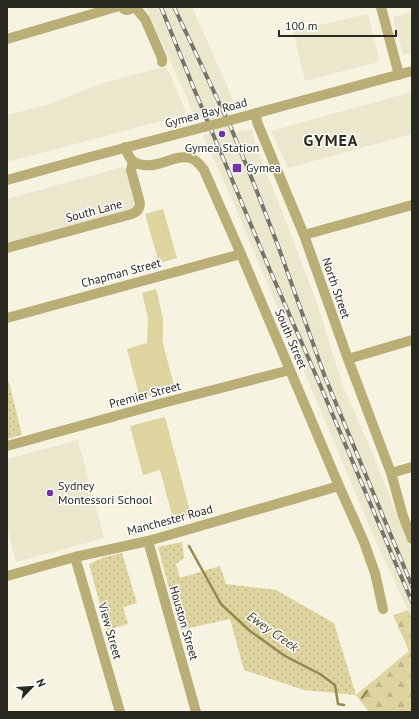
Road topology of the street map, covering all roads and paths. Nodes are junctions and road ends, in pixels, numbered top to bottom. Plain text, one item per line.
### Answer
1 (116, 7) edge
2 (122, 7) edge
3 (134, 7) edge
4 (381, 7) edge
5 (7, 39) edge
6 (162, 62) dead end
7 (412, 71) edge
8 (399, 75) junction
9 (256, 113) junction
10 (125, 147) junction
11 (133, 162) junction
12 (7, 180) edge
13 (412, 205) edge
14 (304, 235) junction
15 (7, 248) edge
16 (241, 254) junction
17 (7, 318) edge
18 (412, 340) edge
19 (348, 359) junction
20 (290, 370) junction
21 (7, 446) edge
22 (412, 467) edge
23 (390, 473) junction
24 (339, 486) junction
25 (412, 539) edge
26 (148, 541) junction
27 (75, 557) junction
28 (7, 576) edge
29 (383, 609) dead end
30 (120, 712) edge
31 (196, 712) edge

1 - 5 street
2 - 3 street
3 - 6 street
4 - 8 street
7 - 8 street, Gymea Bay Road
8 - 9 street, Gymea Bay Road
9 - 10 street, Gymea Bay Road, bridge
9 - 14 street, North Street
10 - 11 street
10 - 12 street, Gymea Bay Road
11 - 15 street, South Lane
11 - 16 street, South Street
13 - 14 street
14 - 19 street, North Street
16 - 17 street, Chapman Street
16 - 20 street, South Street
18 - 19 street
19 - 23 street, North Street
20 - 21 street, Premier Street
20 - 24 street, South Street
22 - 23 street
23 - 25 street, North Street
24 - 26 street, Manchester Road
24 - 29 street, South Street
26 - 27 street, Manchester Road
26 - 31 street, Houston Street
27 - 28 street, Manchester Road
27 - 30 street, View Street

